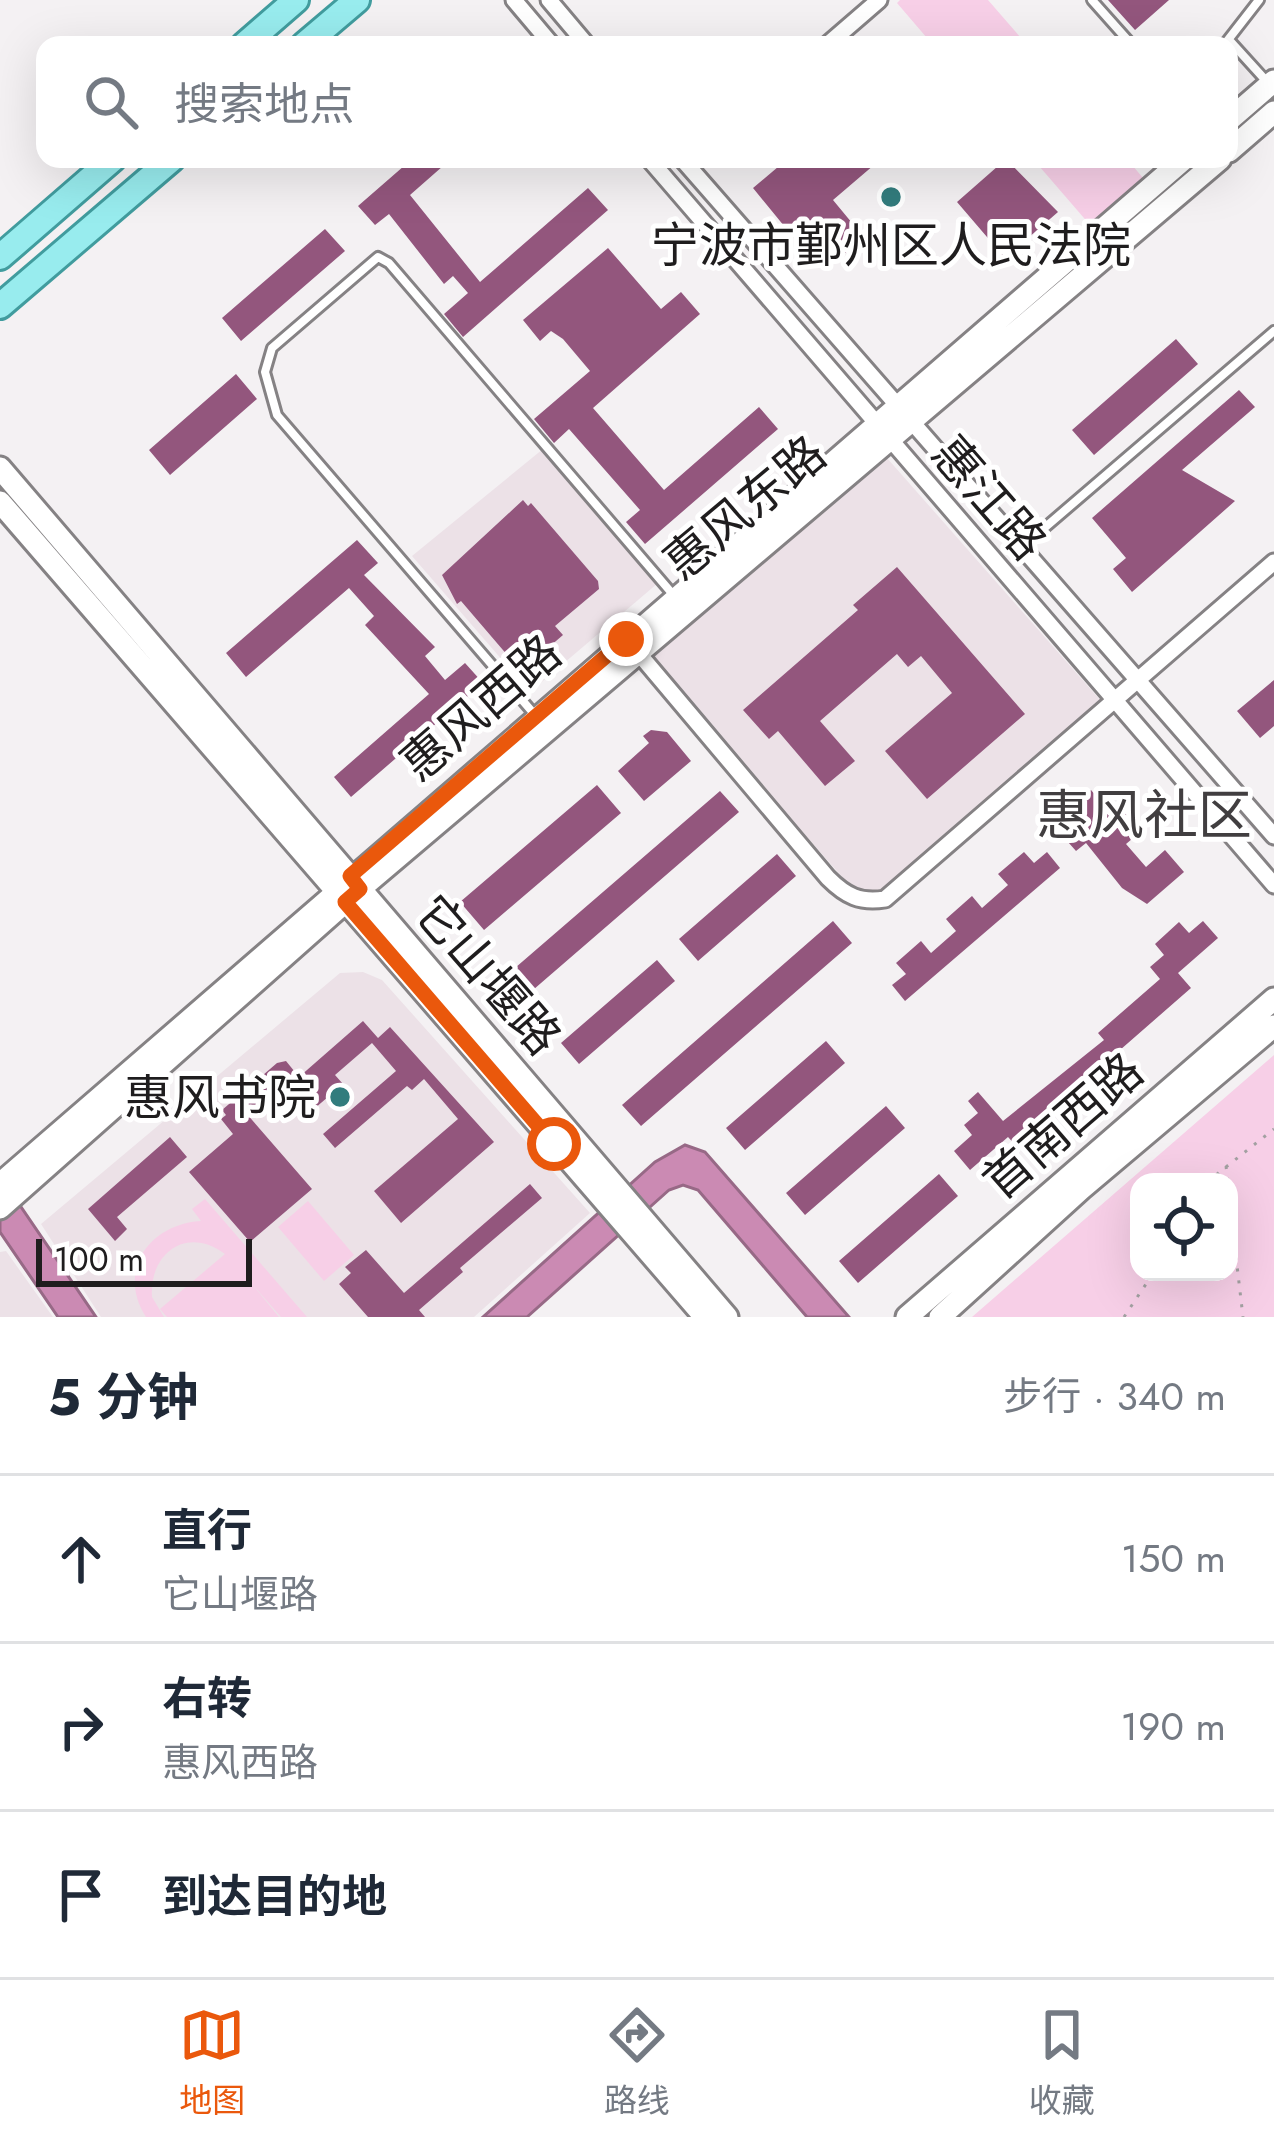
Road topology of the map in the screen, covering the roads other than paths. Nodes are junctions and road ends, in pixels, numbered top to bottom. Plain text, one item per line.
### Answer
1 (296, 0) edge
2 (357, 0) edge
3 (514, 0) edge
4 (549, 0) edge
5 (879, 0) edge
6 (1092, 0) edge
7 (1259, 0) edge
8 (254, 36) edge
9 (315, 36) edge
10 (544, 36) edge
11 (579, 36) edge
12 (837, 36) edge
13 (1124, 36) edge
14 (1232, 36) edge
15 (1238, 53) edge
16 (1272, 83) edge
17 (1238, 112) edge
18 (1274, 112) edge
19 (1238, 143) edge
20 (102, 168) edge
21 (162, 168) edge
22 (656, 168) edge
23 (681, 168) edge
24 (694, 168) edge
25 (1174, 168) edge
26 (1209, 168) edge
27 (668, 182) junction
28 (0, 257) edge
29 (0, 307) edge
30 (1274, 331) edge
31 (904, 416) junction
32 (883, 434) junction
33 (0, 467) edge
34 (0, 502) edge
35 (1020, 549) junction
36 (1274, 562) edge
37 (681, 604) junction
38 (632, 645) junction
39 (1135, 682) junction
40 (1114, 700) junction
41 (542, 723) junction
42 (1274, 836) edge
43 (1274, 886) edge
44 (347, 890) junction
45 (1274, 999) edge
46 (1274, 1026) edge
47 (10, 1184) edge
48 (0, 1208) edge
49 (705, 1317) edge
50 (727, 1317) edge
51 (907, 1317) edge
52 (940, 1317) edge

1 - 8 main road
2 - 9 main road
3 - 10 street
4 - 11 street
5 - 12 street
6 - 13 lane
7 - 14 lane
15 - 16 lane
16 - 17 street
18 - 19 street
20 - 28 main road
21 - 29 main road
22 - 27 street, 惠江路
23 - 27 street
24 - 31 street, 惠江路
25 - 31 street, 惠风西路
26 - 31 street
27 - 32 street, 惠江路
30 - 35 lane
31 - 32 street, 惠风西路
31 - 35 street, 惠江路
32 - 37 street, 惠风西路
32 - 40 street, 惠江路
33 - 44 street, 它山堰路
34 - 44 street, 它山堰路
35 - 39 street, 惠江路
36 - 39 street
37 - 38 street, 惠风西路
37 - 41 lane
38 - 40 street
38 - 41 street, 惠风西路
39 - 40 street
39 - 42 street, 惠江路
40 - 43 street, 惠江路
41 - 44 street
44 - 47 street
44 - 49 street, 它山堰路
44 - 50 street, 它山堰路
45 - 51 street, 首南西路
46 - 52 street, 首南西路
47 - 48 street

